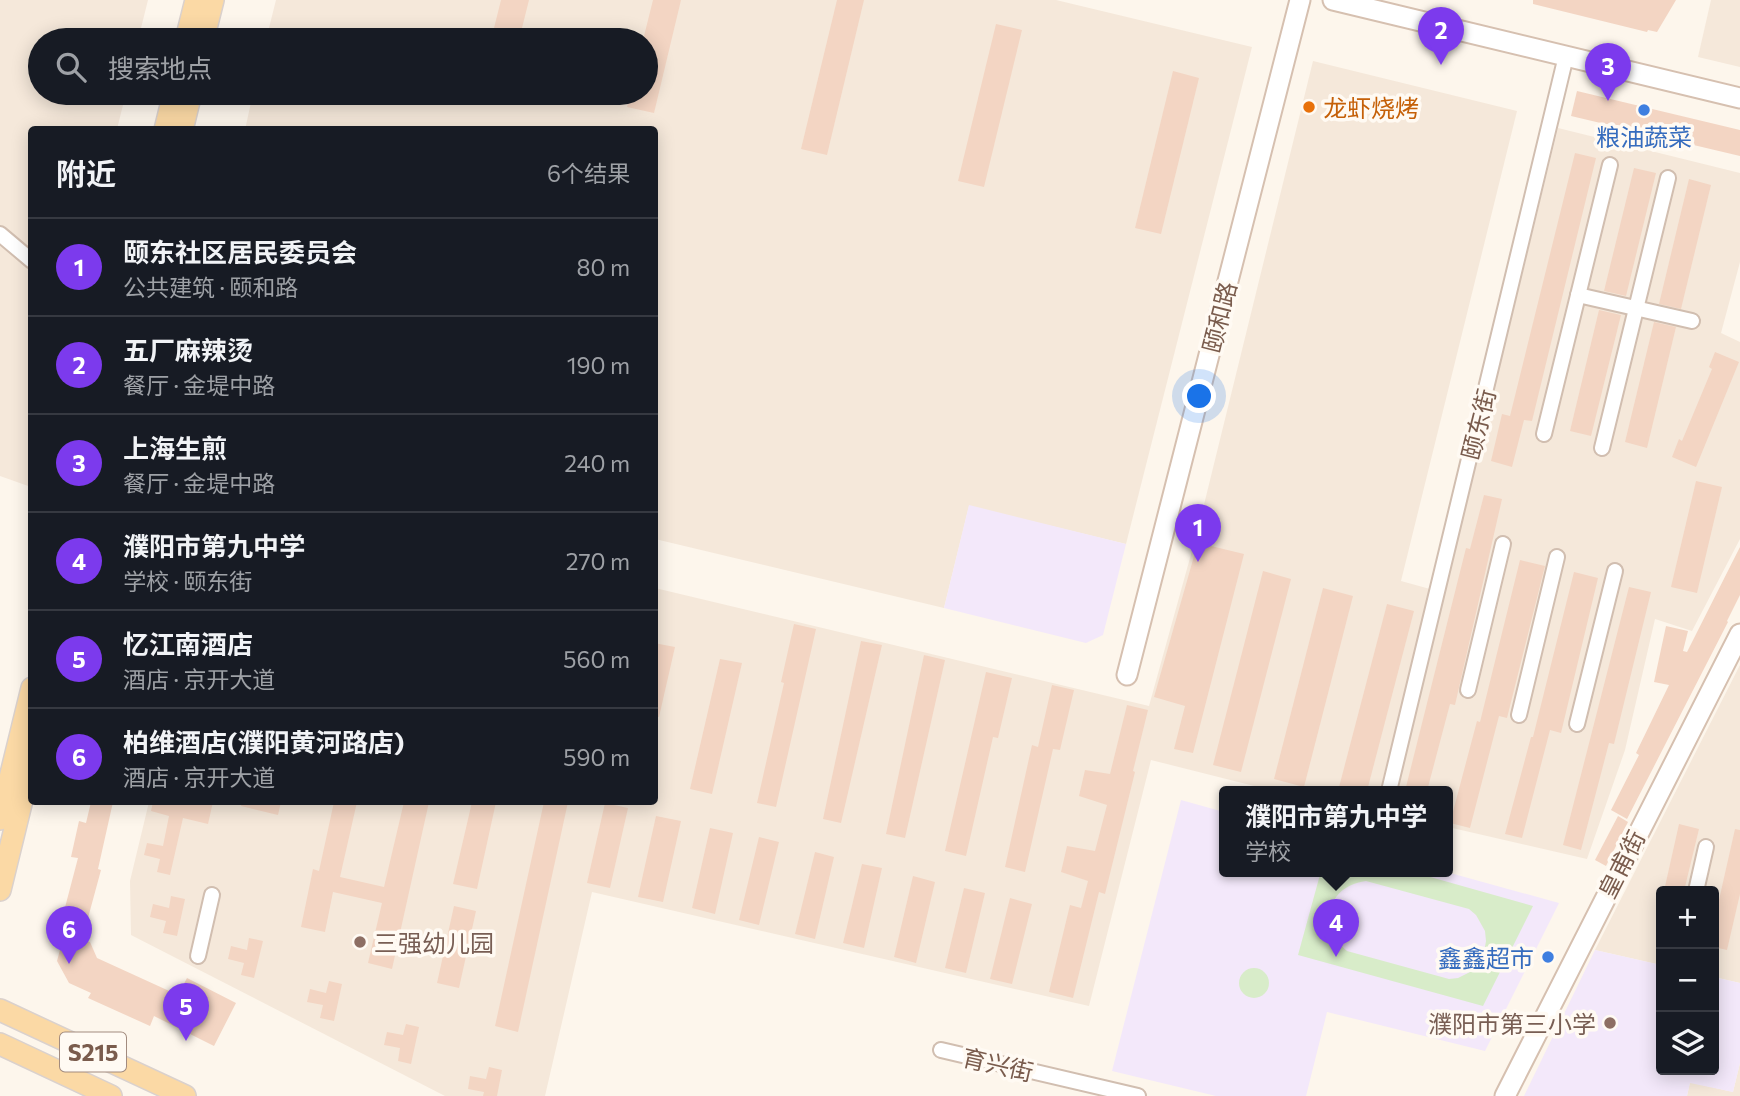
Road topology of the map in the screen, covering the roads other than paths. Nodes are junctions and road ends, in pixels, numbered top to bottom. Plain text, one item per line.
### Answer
1 (196, 0) edge
2 (213, 0) edge
3 (1300, 0) edge
4 (1333, 0) edge
5 (189, 28) edge
6 (207, 28) edge
7 (1566, 56) junction
8 (1740, 98) edge
9 (171, 105) edge
10 (188, 105) edge
11 (166, 126) edge
12 (183, 126) edge
13 (1610, 165) dead end
14 (1668, 178) dead end
15 (0, 234) edge
16 (28, 258) edge
17 (1578, 295) junction
18 (1636, 308) junction
19 (1692, 321) dead end
20 (1544, 434) dead end
21 (1602, 448) dead end
22 (1503, 544) dead end
23 (1557, 557) dead end
24 (1615, 571) dead end
25 (1740, 634) edge
26 (1127, 675) dead end
27 (1468, 690) dead end
28 (28, 704) edge
29 (1519, 715) dead end
30 (1577, 724) dead end
31 (28, 775) edge
32 (1390, 786) edge
33 (0, 819) edge
34 (1706, 846) dead end
35 (1697, 886) edge
36 (0, 890) edge
37 (212, 895) dead end
38 (198, 956) dead end
39 (0, 1010) edge
40 (0, 1044) edge
41 (940, 1050) dead end
42 (111, 1096) edge
43 (185, 1096) edge
44 (1138, 1096) edge
45 (1505, 1096) edge

1 - 5 main road
2 - 6 main road
3 - 26 street, 颐和路
4 - 7 street
7 - 8 street
7 - 32 street, 颐东街
9 - 11 main road
10 - 12 main road
13 - 17 street
14 - 18 street
15 - 16 street
17 - 18 street
17 - 20 street
18 - 19 street
18 - 21 street
22 - 27 street
23 - 29 street
24 - 30 street
25 - 45 street, 皇甫街
28 - 33 main road
31 - 36 main road
34 - 35 street
37 - 38 street
39 - 43 main road, S215
40 - 42 main road, S215
41 - 44 street, 育兴街

